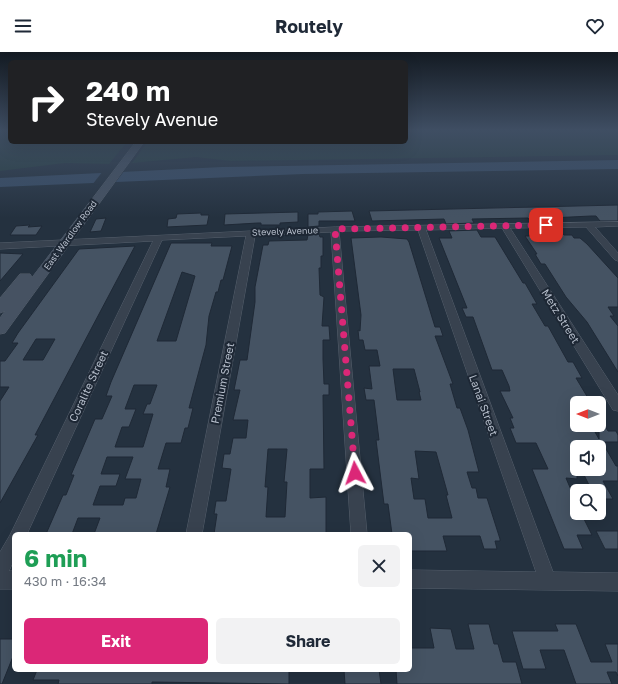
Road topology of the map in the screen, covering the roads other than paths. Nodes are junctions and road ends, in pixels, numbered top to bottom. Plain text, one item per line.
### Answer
1 (122, 160) edge
2 (588, 224) junction
3 (618, 224) edge
4 (504, 225) junction
5 (421, 228) junction
6 (335, 229) junction
7 (251, 232) junction
8 (159, 237) junction
9 (59, 242) junction
10 (0, 246) edge
11 (618, 258) edge
12 (0, 308) edge
13 (0, 329) edge
14 (618, 406) edge
15 (19, 532) edge
16 (194, 532) edge
17 (359, 532) edge
18 (12, 546) edge
19 (0, 571) edge
20 (412, 579) edge
21 (0, 580) edge
22 (12, 580) edge
23 (548, 582) junction
24 (618, 582) edge

1 - 9 main road, East Wardlow Road
2 - 3 street, Stevely Avenue
2 - 4 street, Stevely Avenue
2 - 11 street
4 - 5 street, Stevely Avenue
4 - 14 street, Metz Street
5 - 6 street, Stevely Avenue
5 - 23 street, Lanai Street
6 - 7 street, Stevely Avenue
6 - 17 street
7 - 8 street, Stevely Avenue
7 - 16 street, Premium Street
8 - 9 street, Stevely Avenue
8 - 15 street, Coralite Street
9 - 10 street, Stevely Avenue
9 - 12 main road, East Wardlow Road
9 - 13 main road, East Wardlow Road
18 - 19 street
20 - 23 street
21 - 22 street
23 - 24 street

